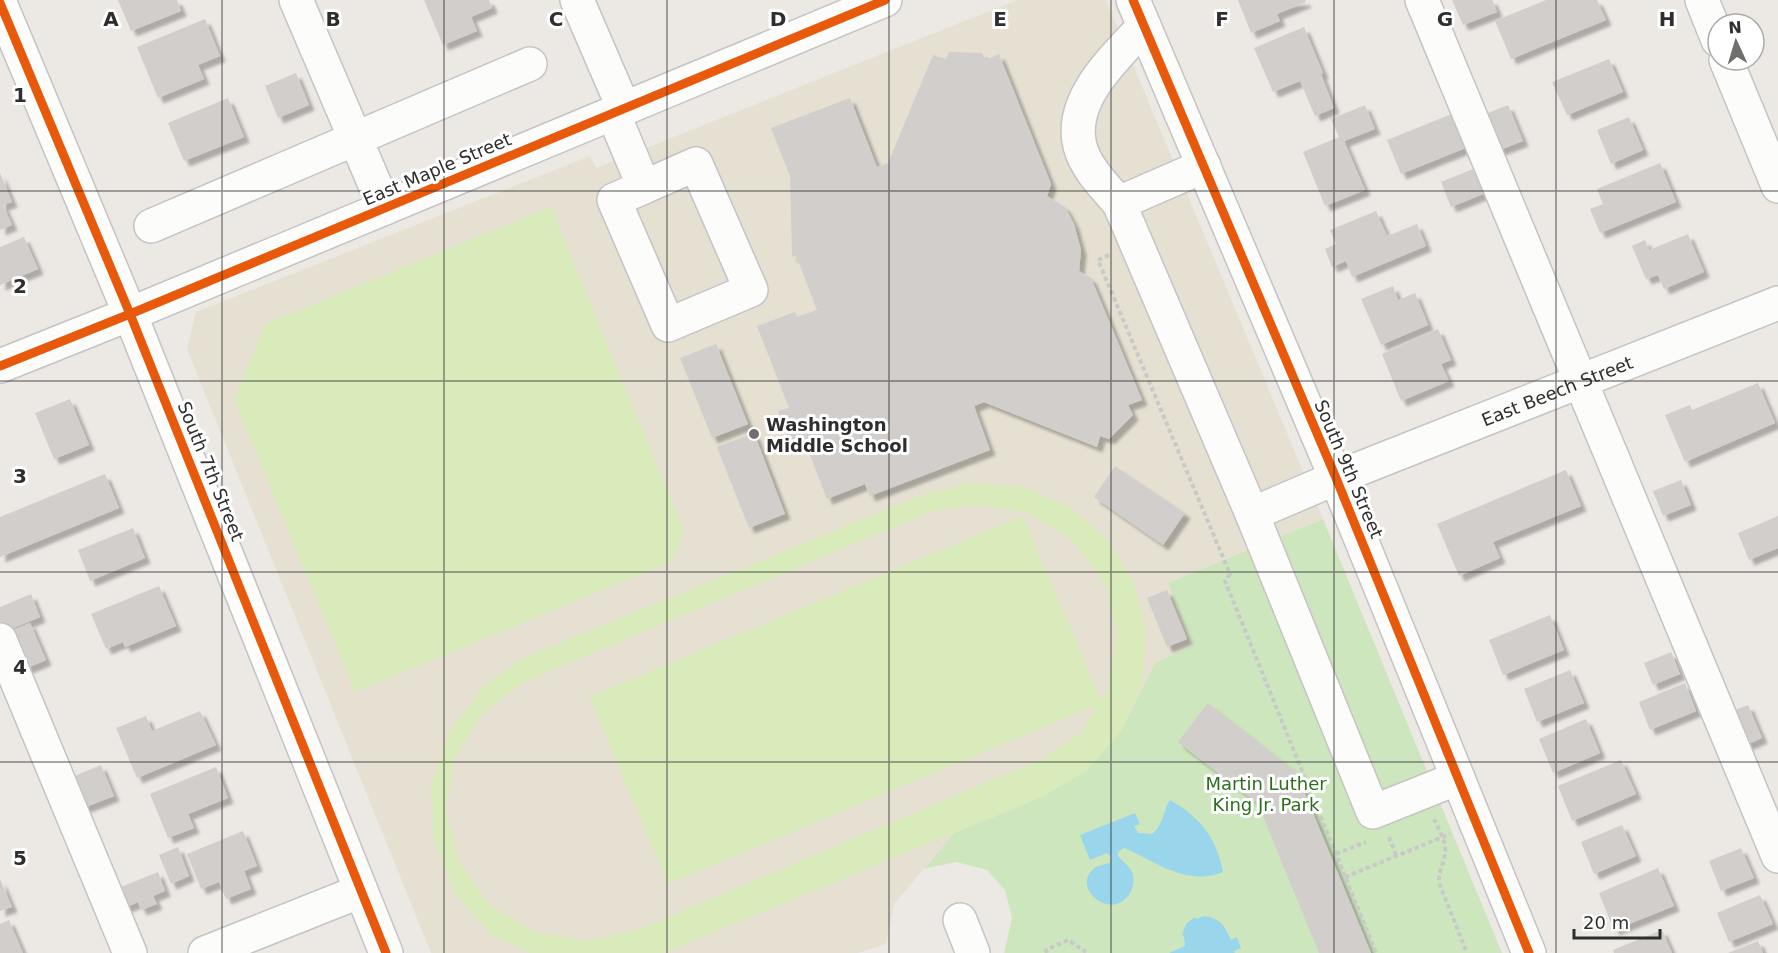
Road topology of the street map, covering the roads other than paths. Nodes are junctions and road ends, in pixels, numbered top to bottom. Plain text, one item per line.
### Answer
1 (296, 0) edge
2 (577, 0) edge
3 (1422, 0) edge
4 (0, 3) edge
5 (868, 3) edge
6 (1139, 13) edge
7 (531, 64) dead end
8 (1731, 72) edge
9 (618, 111) junction
10 (356, 139) junction
11 (1204, 166) junction
12 (644, 186) junction
13 (1778, 186) edge
14 (1119, 203) junction
15 (385, 208) junction
16 (151, 226) dead end
17 (1778, 303) edge
18 (130, 314) junction
19 (0, 366) edge
20 (1581, 381) junction
21 (1336, 478) junction
22 (1252, 514) junction
23 (0, 640) edge
24 (1458, 778) junction
25 (1778, 856) edge
26 (361, 891) junction
27 (960, 920) dead end
28 (130, 953) edge
29 (205, 953) edge
30 (386, 953) edge
31 (973, 953) edge
32 (1529, 953) edge

1 - 10 street
2 - 9 street
3 - 20 street
4 - 18 street, South 7th Street
5 - 9 street, East Maple Street
6 - 11 street, South 9th Street
6 - 14 street
7 - 10 street
8 - 13 street
9 - 12 street
9 - 15 street, East Maple Street
10 - 15 street
10 - 16 street
11 - 14 street
11 - 21 street, South 9th Street
12 - 12 street
14 - 22 street
15 - 18 street, East Maple Street
17 - 20 street, East Beech Street
18 - 19 street, East Maple Street
18 - 26 street, South 7th Street
20 - 21 street, East Beech Street
20 - 25 street
21 - 22 street, East Beech Street
21 - 24 street, South 9th Street
22 - 24 street
23 - 28 street
24 - 32 street, South 9th Street
26 - 29 street
26 - 30 street, South 7th Street
27 - 31 street

